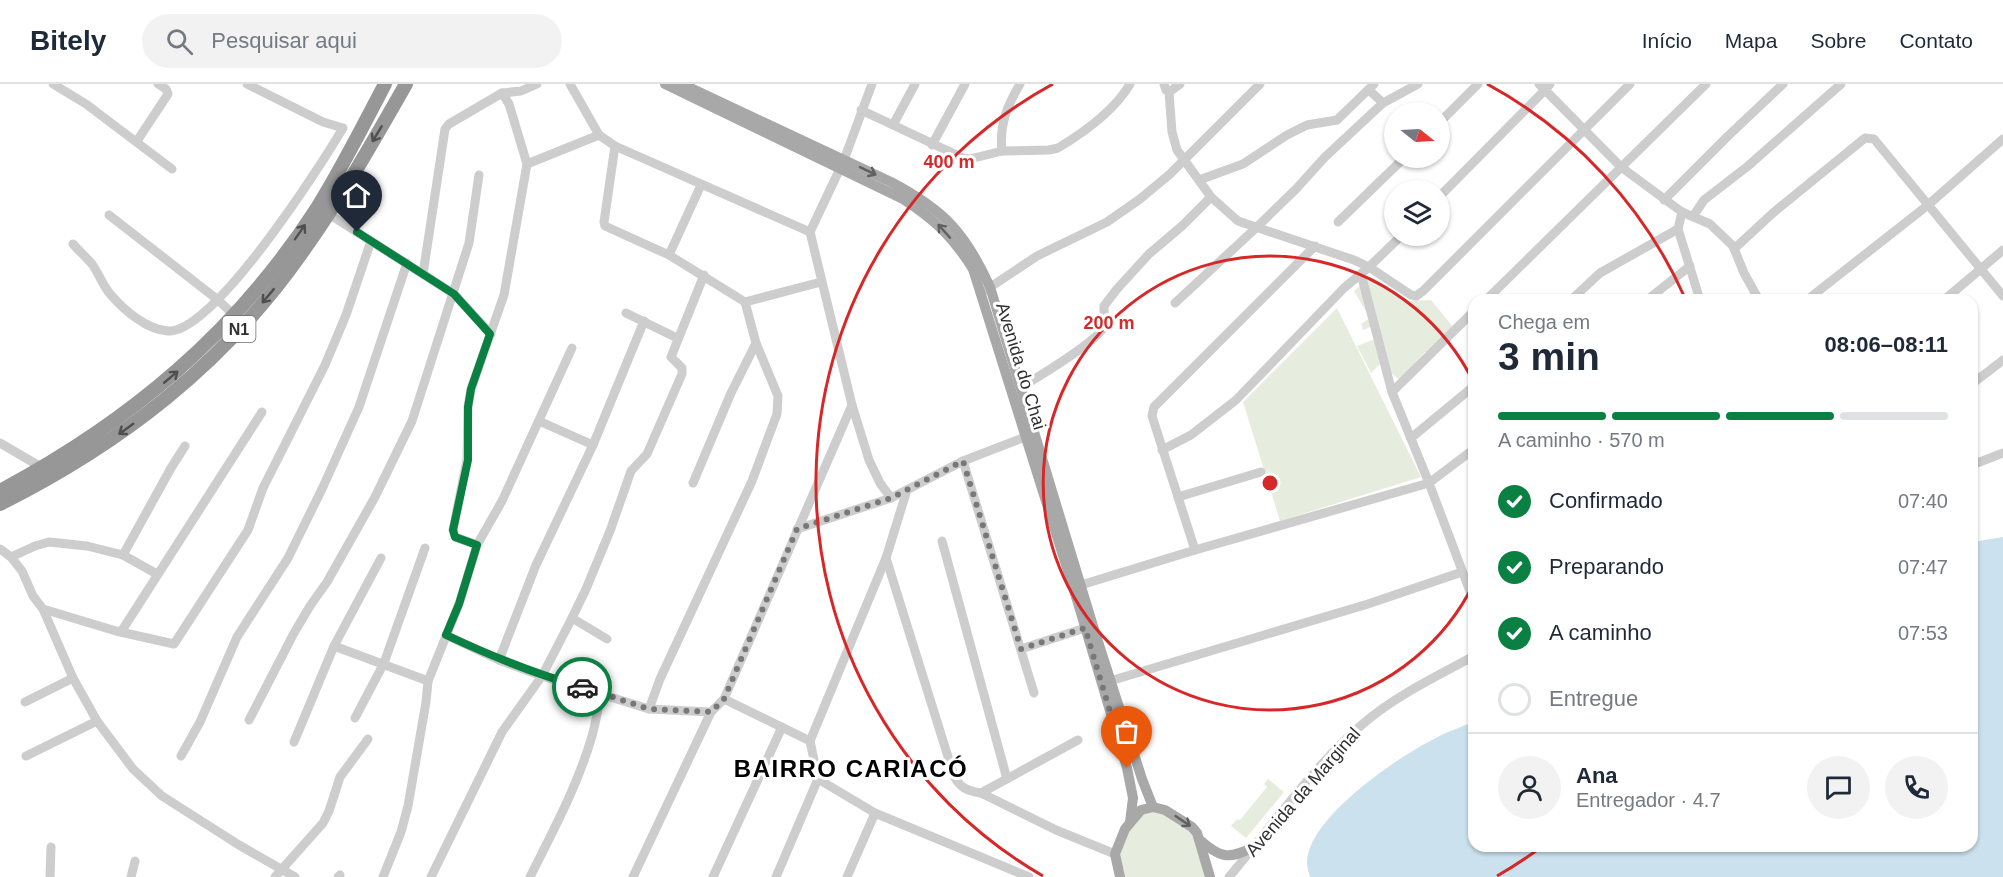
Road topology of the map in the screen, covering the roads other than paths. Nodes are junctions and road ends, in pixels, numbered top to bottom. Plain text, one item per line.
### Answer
1 (53, 84) edge
2 (158, 84) edge
3 (247, 84) edge
4 (385, 84) edge
5 (406, 84) edge
6 (537, 84) edge
7 (570, 84) edge
8 (665, 84) edge
9 (682, 84) edge
10 (872, 84) edge
11 (915, 84) edge
12 (965, 84) edge
13 (1020, 84) edge
14 (1130, 84) edge
15 (1180, 84) edge
16 (1260, 84) edge
17 (1418, 84) edge
18 (1478, 84) edge
19 (1630, 84) edge
20 (1706, 84) edge
21 (1783, 84) edge
22 (1841, 84) edge
23 (1545, 86) edge
24 (1371, 87) edge
25 (1166, 88) edge
26 (502, 93) junction
27 (1383, 103) junction
28 (861, 110) junction
29 (1450, 112) edge
30 (893, 125) junction
31 (343, 128) junction
32 (362, 128) junction
33 (1584, 130) junction
34 (599, 135) junction
35 (2003, 139) edge
36 (137, 141) junction
37 (932, 145) junction
38 (615, 146) junction
39 (1002, 151) junction
40 (1184, 160) junction
41 (527, 164) junction
42 (842, 165) junction
43 (1621, 167) junction
44 (1394, 168) edge
45 (172, 169) dead end
46 (479, 175) dead end
47 (1199, 180) junction
48 (701, 185) junction
49 (1450, 186) edge
50 (1210, 196) junction
51 (1664, 200) junction
52 (1928, 205) junction
53 (323, 211) junction
54 (1682, 212) junction
55 (109, 215) dead end
56 (1694, 215) junction
57 (1338, 222) dead end
58 (1257, 227) junction
59 (1678, 230) junction
60 (810, 232) junction
61 (370, 241) junction
62 (73, 244) dead end
63 (1315, 246) junction
64 (1391, 246) edge
65 (1734, 249) junction
66 (2003, 250) edge
67 (669, 255) junction
68 (407, 263) junction
69 (1690, 266) junction
70 (1369, 267) junction
71 (1981, 269) junction
72 (423, 274) junction
73 (1361, 274) junction
74 (705, 275) junction
75 (821, 282) junction
76 (986, 290) junction
77 (454, 294) junction
78 (1491, 294) edge
79 (1577, 294) edge
80 (1655, 294) edge
81 (1698, 294) edge
82 (1756, 294) edge
83 (1815, 294) edge
84 (1951, 294) edge
85 (2003, 296) edge
86 (218, 300) junction
87 (745, 302) junction
88 (1175, 303) dead end
89 (626, 313) dead end
90 (1468, 317) edge
91 (239, 319) junction
92 (644, 321) junction
93 (490, 334) junction
94 (677, 338) junction
95 (756, 343) junction
96 (572, 348) dead end
97 (2003, 360) edge
98 (1978, 379) edge
99 (1020, 387) junction
100 (1468, 391) edge
101 (1392, 392) junction
102 (852, 405) junction
103 (262, 412) dead end
104 (539, 421) junction
105 (1025, 437) junction
106 (1411, 438) junction
107 (0, 442) edge
108 (592, 445) junction
109 (185, 446) dead end
110 (1162, 450) junction
111 (2003, 453) edge
112 (1468, 454) edge
113 (963, 461) junction
114 (1978, 463) edge
115 (41, 467) junction
116 (1261, 471) dead end
117 (693, 483) dead end
118 (1430, 483) junction
119 (907, 490) junction
120 (0, 491) edge
121 (1178, 497) junction
122 (891, 498) junction
123 (0, 504) edge
124 (797, 529) junction
125 (942, 541) dead end
126 (477, 545) junction
127 (425, 548) dead end
128 (0, 549) edge
129 (1195, 550) junction
130 (123, 555) junction
131 (12, 557) junction
132 (381, 558) dead end
133 (886, 558) junction
134 (1462, 572) junction
135 (157, 574) junction
136 (1081, 585) junction
137 (1468, 587) edge
138 (43, 609) junction
139 (572, 618) junction
140 (1085, 628) junction
141 (121, 632) junction
142 (446, 635) junction
143 (607, 639) dead end
144 (334, 646) junction
145 (1021, 649) junction
146 (1468, 659) edge
147 (499, 660) junction
148 (384, 663) junction
149 (542, 676) junction
150 (73, 678) junction
151 (428, 681) junction
152 (1110, 681) junction
153 (1034, 693) dead end
154 (601, 694) junction
155 (724, 699) junction
156 (25, 702) dead end
157 (649, 709) junction
158 (711, 712) junction
159 (355, 718) dead end
160 (249, 720) dead end
161 (97, 721) junction
162 (782, 728) junction
163 (368, 740) dead end
164 (1078, 740) dead end
165 (810, 741) junction
166 (294, 742) dead end
167 (26, 756) dead end
168 (181, 756) dead end
169 (818, 779) junction
170 (1007, 779) junction
171 (981, 794) junction
172 (1153, 807) junction
173 (875, 813) junction
174 (1130, 822) junction
175 (1201, 841) junction
176 (51, 847) dead end
177 (1254, 847) junction
178 (1115, 854) junction
179 (135, 861) dead end
180 (282, 868) junction
181 (50, 877) edge
182 (131, 877) edge
183 (275, 877) edge
184 (296, 877) edge
185 (383, 877) edge
186 (430, 877) edge
187 (530, 877) edge
188 (633, 877) edge
189 (713, 877) edge
190 (776, 877) edge
191 (847, 877) edge
192 (1029, 877) edge
193 (1120, 877) edge
194 (1210, 877) edge
195 (1229, 877) edge

1 - 36 street
2 - 36 street
3 - 31 street
4 - 32 highway, N1
5 -> 53 highway, N1
6 - 26 street
7 - 34 street
8 - 42 main road, Avenida do Chai
9 - 42 main road, Avenida do Chai
10 - 28 street
11 - 30 street
12 - 37 street
13 - 39 street
14 - 39 street
15 - 25 street
16 - 40 street
17 - 27 street
18 - 29 street
19 - 33 street
20 - 43 street
21 - 51 street
22 - 56 street
23 - 33 street
23 - 49 street
24 - 27 street
24 - 47 street
25 - 40 street
26 - 41 street
26 - 72 street
27 - 58 street
28 - 30 street
28 - 42 street
30 - 37 street
31 - 32 street
31 - 86 street
32 - 53 highway, N1
33 - 43 street
33 - 70 street
34 - 38 street
34 - 41 street
35 - 52 street
36 - 45 street
37 - 39 street
38 - 48 street
38 - 67 street
40 - 47 street
40 - 76 street
41 - 93 street
42 - 60 street
42 - 76 main road, Avenida do Chai
43 - 51 street
43 - 78 street
44 - 57 street
46 - 77 street
47 - 50 street
48 - 60 street
48 - 67 street
50 - 58 street
50 - 99 street
51 - 54 street
52 - 65 street
52 - 71 street
52 - 83 street
53 - 61 street
53 - 91 highway, N1
54 - 56 street
54 - 59 street
55 - 86 street
56 - 65 street
58 - 63 street
58 - 88 street
59 - 69 street
59 - 79 street
60 - 75 street
61 - 68 street
61 - 141 street
62 - 86 street
63 - 70 street
63 - 110 street
64 - 70 street
65 - 82 street
66 - 71 street
67 - 74 street
68 - 72 street
68 - 168 street
69 - 80 street
69 - 81 street
70 - 73 street
71 - 84 street
71 - 85 street
72 - 77 street
73 - 101 street
73 - 110 street
74 - 87 street
74 - 94 street
75 - 87 street
75 - 102 street
76 - 99 main road, Avenida do Chai
76 - 105 main road, Avenida do Chai
77 - 93 street
77 - 160 street
86 - 91 street
87 - 95 street
89 - 92 street
90 - 101 street
115 -> 91 highway, N1
91 -> 123 highway, N1
92 - 94 street
92 - 108 street
93 - 126 street
94 - 139 street
95 - 117 street
95 - 157 street
96 - 104 street
97 - 98 street
99 - 136 main road, Avenida do Chai
100 - 106 street
101 - 106 street
102 - 122 street
102 - 124 street
103 - 135 street
104 - 108 street
104 - 126 street
105 - 113 street
105 - 140 main road, Avenida do Chai
106 - 118 street
107 - 115 street
108 - 147 street
109 - 130 street
110 - 121 street
111 - 114 street
112 - 118 street
113 - 119 street
113 - 145 street
115 - 120 highway, N1
116 - 121 street
118 - 129 street
118 - 134 street
119 - 122 street
119 - 133 street
121 - 129 street
122 - 124 street
124 - 155 street
125 - 170 street
126 - 142 street
127 - 148 street
128 - 131 street
129 - 136 street
130 - 131 street
130 - 135 street
131 - 138 street
132 - 144 street
133 - 165 street
133 - 171 street
134 - 137 street
134 - 152 street
135 - 141 street
136 - 152 main road, Avenida do Chai
138 - 141 street
138 - 150 street
139 - 143 street
139 - 149 street
140 - 145 street
140 - 174 main road, Avenida do Chai
142 - 147 street
142 - 151 street
144 - 148 street
144 - 166 street
145 - 153 street
146 - 177 street, Avenida da Marginal
147 - 149 street
148 - 151 street
148 - 159 street
149 - 154 street
149 - 186 street
150 - 156 street
150 - 161 street
151 - 185 street
152 - 172 main road, Avenida do Chai
154 - 157 street
154 - 187 street
155 - 158 street
155 - 162 street
157 - 158 street
158 - 188 street
161 - 167 street
161 - 180 street
162 - 165 street
162 - 189 street
163 - 180 street
164 - 170 street
165 - 169 street
169 - 173 street
169 - 190 street
170 - 171 street
171 - 178 street
172 - 174 main road
172 -> 175 main road
173 - 191 street
173 - 192 street
174 - 178 main road, Avenida do Chai
175 - 177 main road
175 - 194 main road
176 - 181 street
177 - 195 street, Avenida da Marginal
178 - 193 main road
179 - 182 street
180 - 183 street
180 - 184 street

